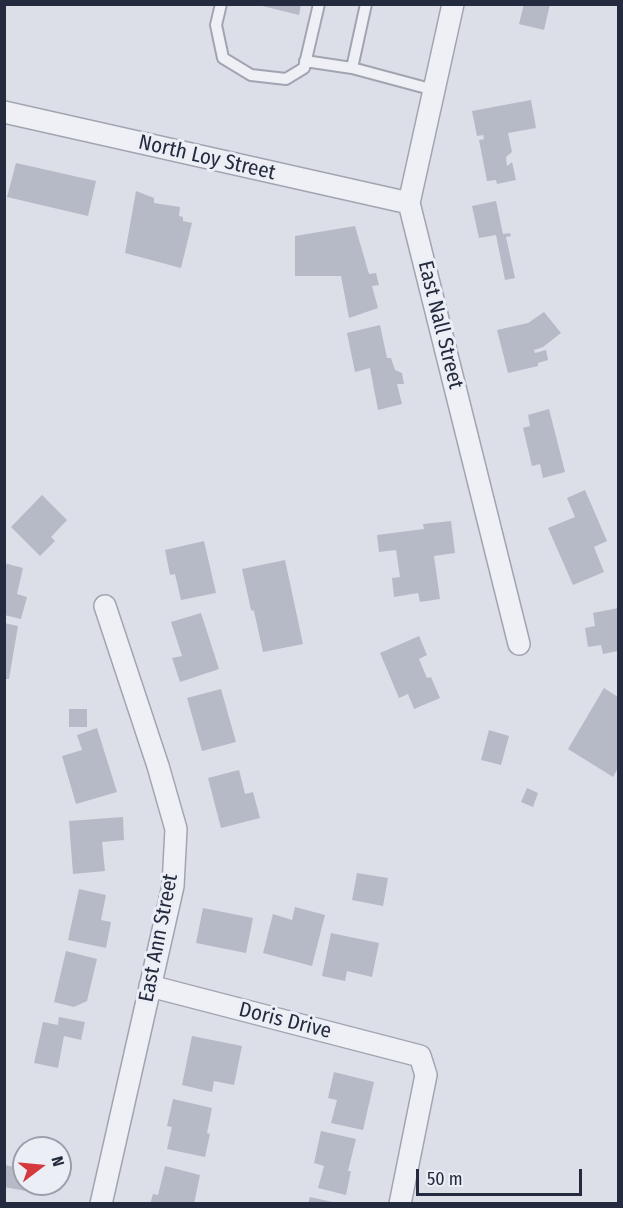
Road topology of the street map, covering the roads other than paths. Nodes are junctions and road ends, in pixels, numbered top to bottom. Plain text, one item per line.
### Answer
1 (221, 4) edge
2 (319, 4) edge
3 (366, 4) edge
4 (453, 4) edge
5 (305, 61) junction
6 (352, 68) junction
7 (434, 90) junction
8 (4, 112) edge
9 (410, 203) junction
10 (105, 606) dead end
11 (519, 645) dead end
12 (150, 986) junction
13 (101, 1203) edge
14 (400, 1203) edge

1 - 5 lane
2 - 5 lane
3 - 6 lane
4 - 7 street, East Nall Street
5 - 6 lane
6 - 7 lane
7 - 9 street, East Nall Street
8 - 9 street, North Loy Street
9 - 11 street, East Nall Street
10 - 12 street, East Ann Street
12 - 13 street, East Ann Street
12 - 14 street, Doris Drive

